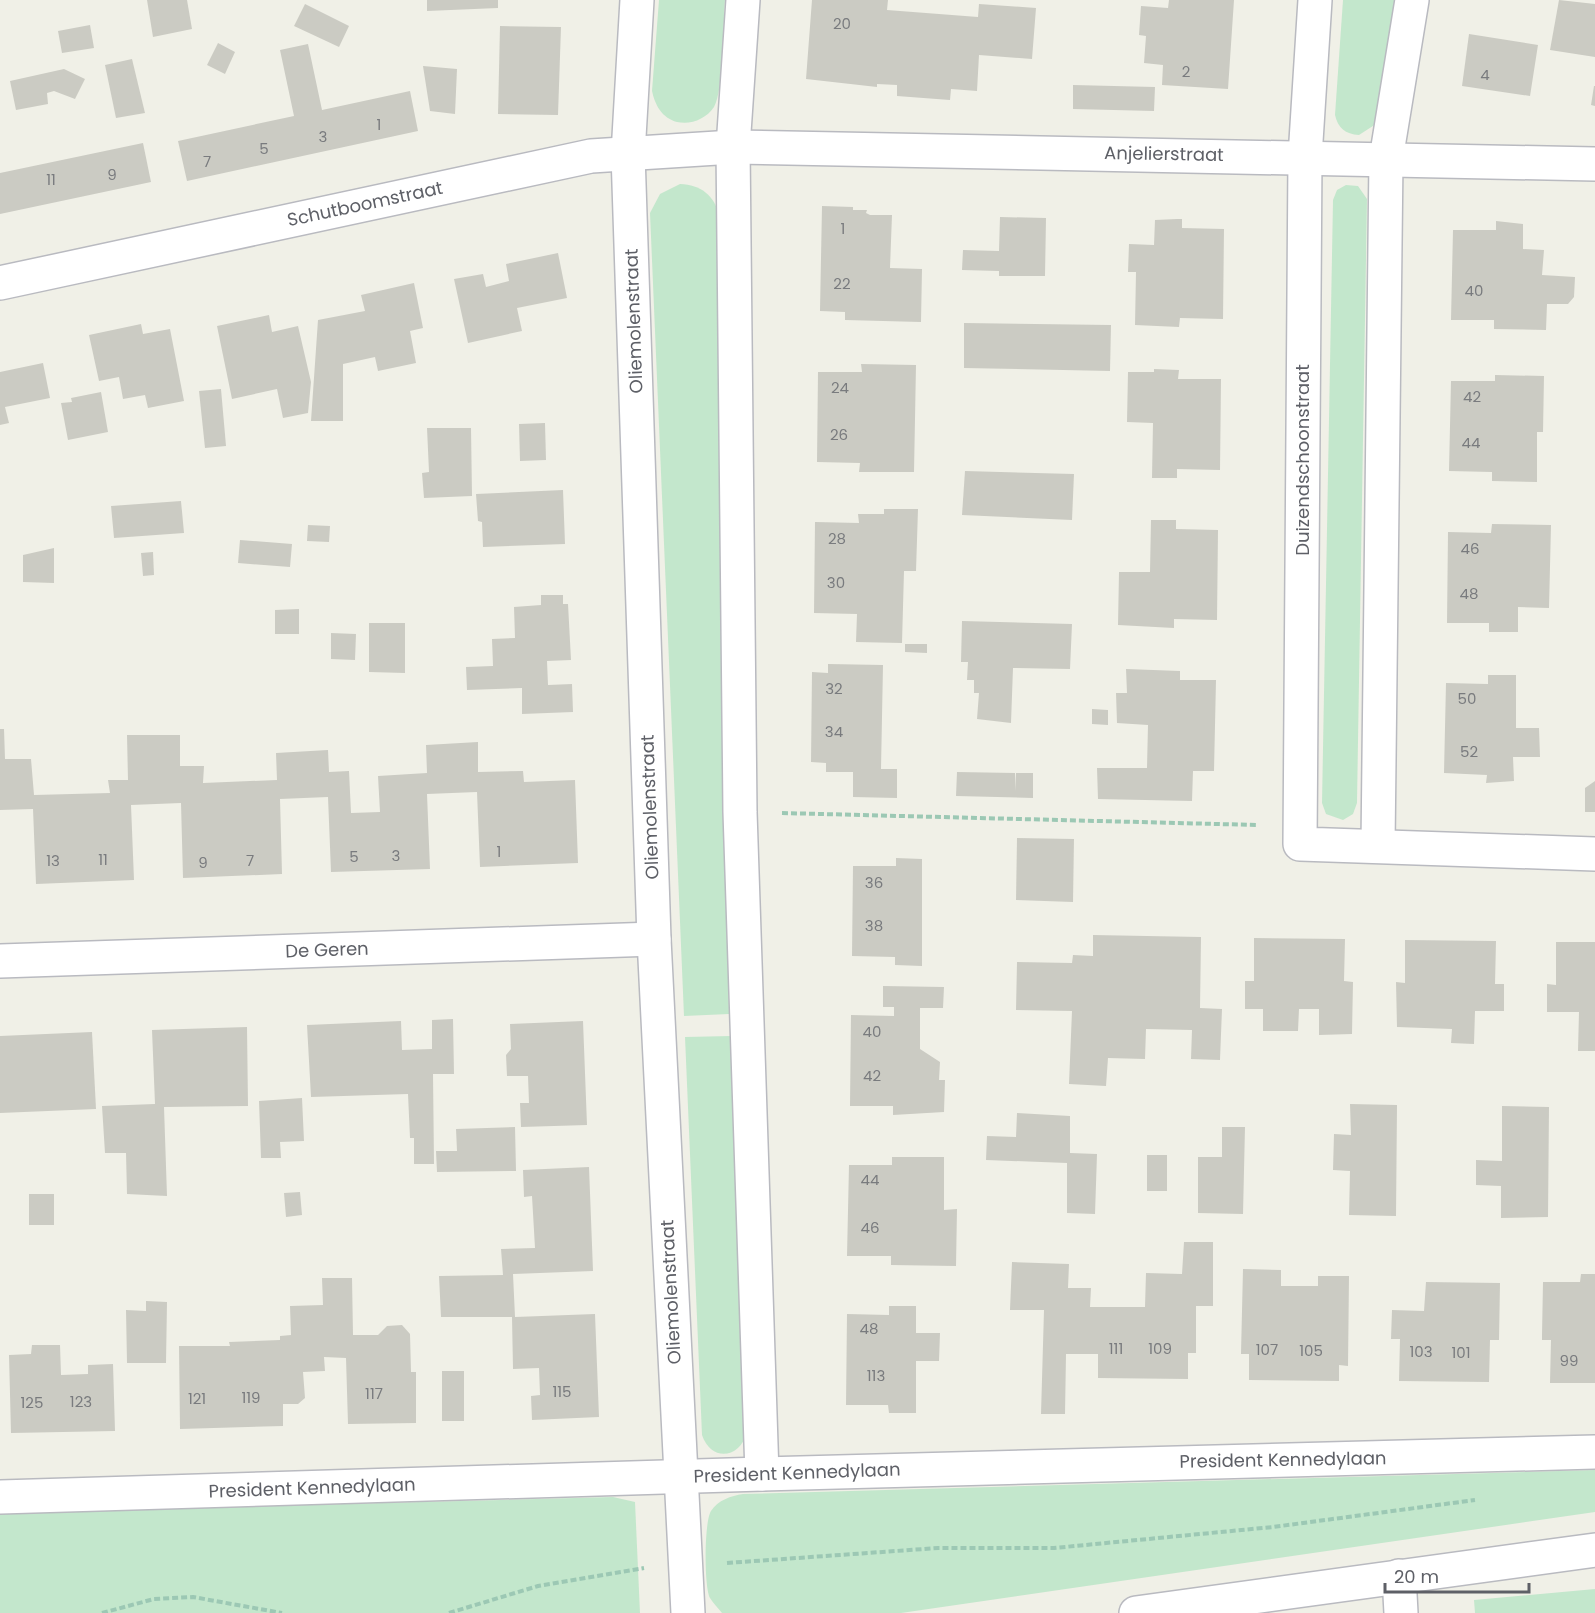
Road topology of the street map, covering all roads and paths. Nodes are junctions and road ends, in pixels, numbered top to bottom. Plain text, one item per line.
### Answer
1 (637, 0) edge
2 (743, 0) edge
3 (1316, 0) edge
4 (1412, 0) edge
5 (733, 147) junction
6 (628, 154) junction
7 (1305, 157) junction
8 (1386, 159) junction
9 (1595, 164) edge
10 (0, 282) edge
11 (740, 812) junction
12 (1300, 826) junction
13 (1378, 845) junction
14 (1595, 854) edge
15 (654, 939) junction
16 (0, 961) edge
17 (1595, 1452) edge
18 (762, 1474) junction
19 (680, 1477) junction
20 (0, 1497) edge
21 (1480, 1499) dead end
22 (1595, 1551) edge
23 (685, 1567) junction
24 (1399, 1576) junction
25 (102, 1613) edge
26 (282, 1613) edge
27 (449, 1613) edge
28 (688, 1613) edge
29 (1136, 1613) edge
30 (1401, 1613) edge

1 - 6 street, Oliemolenstraat
2 - 5 street
3 - 7 street, Duizendschoonstraat
4 - 8 street
5 - 6 street, Schutboomstraat
5 - 7 street, Anjelierstraat
5 - 11 street
6 - 10 street, Schutboomstraat
6 - 15 street, Oliemolenstraat
7 - 8 street, Anjelierstraat
7 - 12 street, Duizendschoonstraat
8 - 9 street, Anjelierstraat
8 - 13 street
11 - 12 path
11 - 18 street
12 - 13 street
13 - 14 street
15 - 16 street, De Geren
15 - 19 street, Oliemolenstraat
17 - 18 street, President Kennedylaan
18 - 19 street, President Kennedylaan
19 - 20 street, President Kennedylaan
19 - 23 street, Oliemolenstraat
21 - 23 path
22 - 24 street
23 - 27 path
23 - 28 street, Oliemolenstraat
24 - 29 street
24 - 30 street
25 - 26 path

